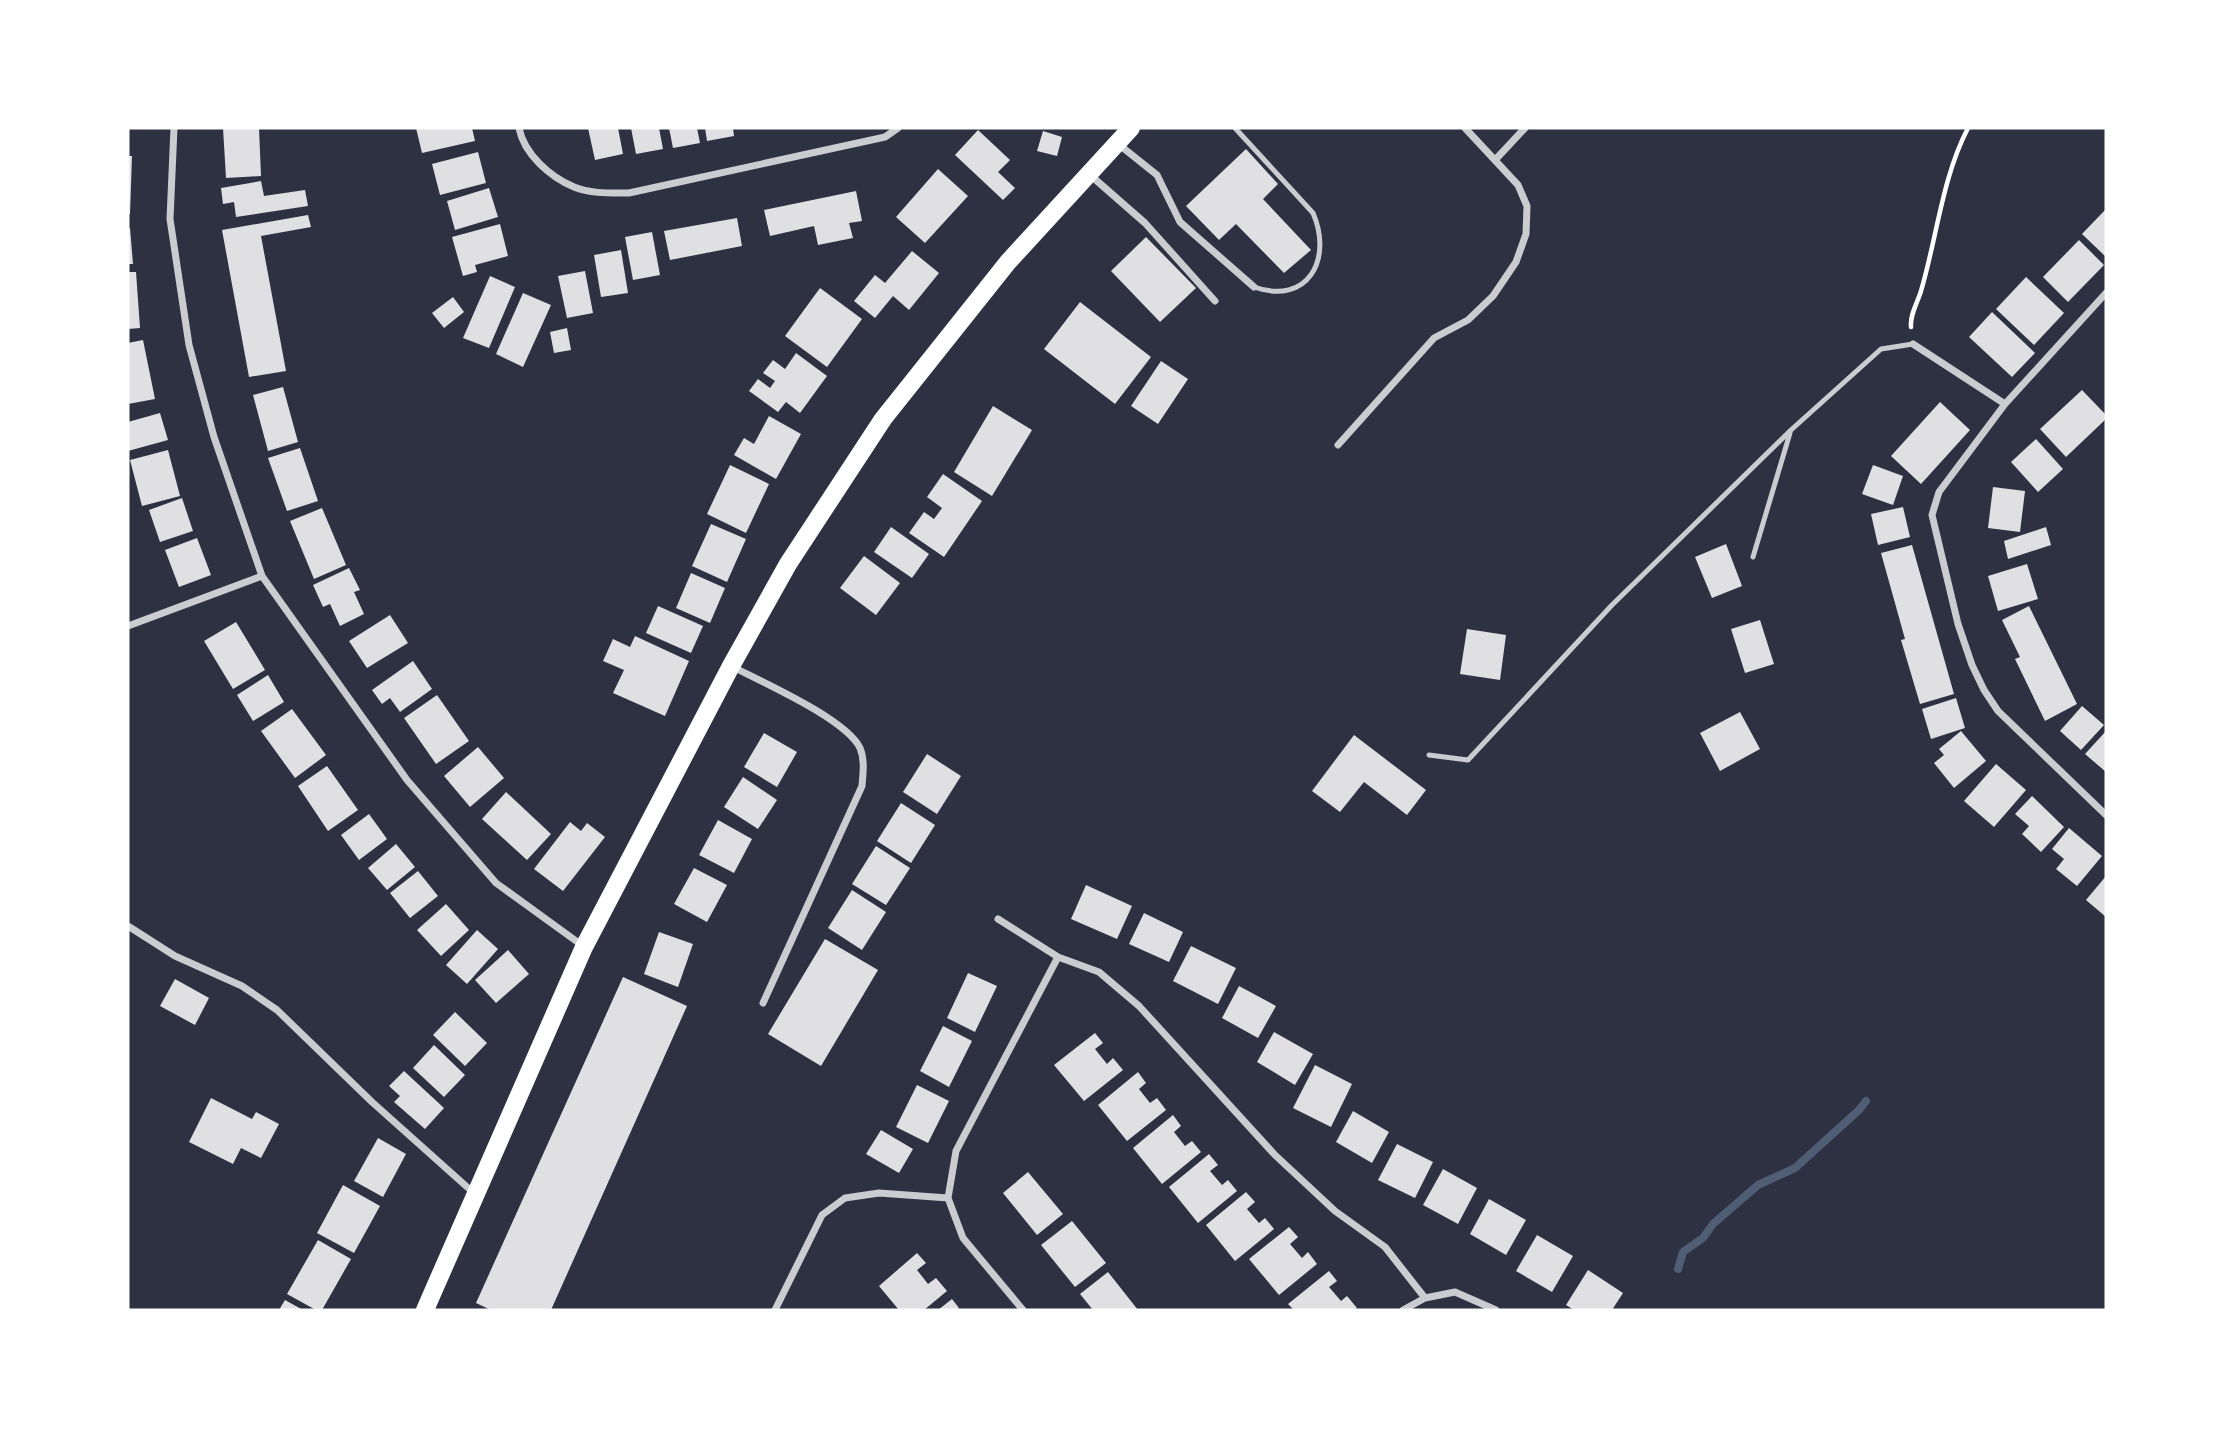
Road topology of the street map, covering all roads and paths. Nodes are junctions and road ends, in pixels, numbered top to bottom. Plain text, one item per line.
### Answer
1 (174, 128) edge
2 (519, 128) edge
3 (898, 128) edge
4 (1131, 128) edge
5 (1235, 128) edge
6 (1465, 128) edge
7 (1525, 128) edge
8 (1968, 128) edge
9 (1117, 143) junction
10 (1496, 159) junction
11 (1089, 174) junction
12 (1254, 287) joint
13 (2106, 293) edge
14 (1215, 301) dead end
15 (1913, 344) junction
16 (2005, 404) junction
17 (1791, 430) junction
18 (1338, 445) dead end
19 (1753, 557) dead end
20 (262, 576) junction
21 (128, 626) edge
22 (731, 666) junction
23 (1429, 755) dead end
24 (2106, 815) edge
25 (998, 919) dead end
26 (128, 926) edge
27 (584, 947) junction
28 (1058, 957) junction
29 (763, 1003) dead end
30 (476, 1196) junction
31 (948, 1198) junction
32 (1425, 1298) junction
33 (425, 1310) edge
34 (775, 1310) edge
35 (1023, 1310) edge
36 (1403, 1310) edge
37 (1496, 1310) edge

1 - 20 street
2 - 3 street
4 - 9 main road
5 - 12 lane
6 - 10 street
7 - 10 street
8 - 15 path
9 - 11 main road
9 - 12 street
10 - 18 street
11 - 14 street
11 - 22 main road
13 - 16 street
15 - 16 street
15 - 17 lane
16 - 24 street
17 - 19 lane
17 - 23 lane
20 - 21 street
20 - 27 street
22 - 27 main road
22 - 29 street
25 - 28 street
26 - 30 street
27 - 30 main road
28 - 31 street
28 - 32 street
30 - 33 main road
31 - 34 street
31 - 35 street
32 - 36 street
32 - 37 street

